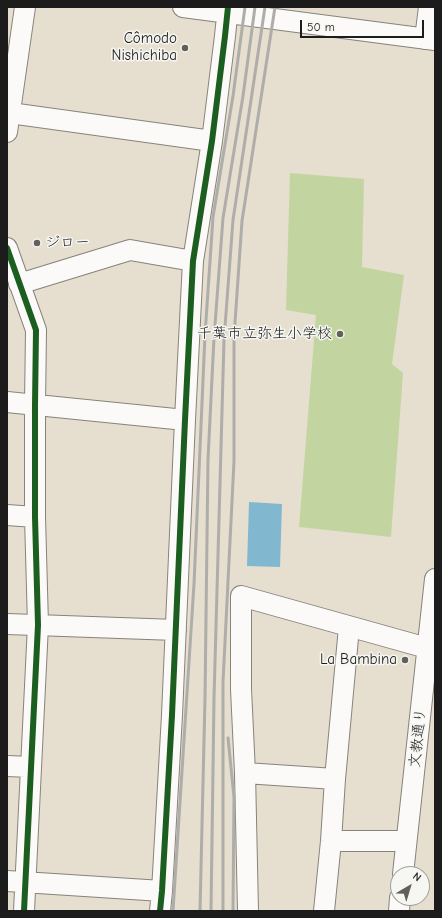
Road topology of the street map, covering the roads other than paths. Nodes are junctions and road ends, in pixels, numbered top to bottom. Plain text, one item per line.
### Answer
1 (25, 7) edge
2 (184, 7) edge
3 (429, 7) edge
4 (227, 10) edge
5 (430, 40) edge
6 (8, 123) edge
7 (212, 141) junction
8 (7, 248) edge
9 (193, 261) junction
10 (19, 284) junction
11 (7, 402) edge
12 (35, 405) junction
13 (184, 420) junction
14 (7, 515) edge
15 (35, 517) junction
16 (435, 579) edge
17 (7, 624) edge
18 (38, 625) junction
19 (349, 627) junction
20 (176, 630) junction
21 (427, 648) junction
22 (7, 766) edge
23 (31, 767) junction
24 (245, 773) junction
25 (335, 779) junction
26 (331, 841) junction
27 (406, 841) junction
28 (404, 866) edge
29 (16, 881) edge
30 (162, 891) junction
31 (24, 911) edge
32 (160, 911) edge
33 (248, 911) edge
34 (324, 911) edge

1 - 6 street
2 - 4 street
3 - 5 street
4 - 5 street
4 - 7 street
6 - 7 street
7 - 9 street
8 - 10 street
9 - 10 street
9 - 13 street
10 - 12 street
11 - 12 street
12 - 13 street
12 - 15 street
13 - 20 street
14 - 15 street
15 - 18 street
16 - 21 street, 文教通り
17 - 18 street
18 - 20 street
18 - 23 street
19 - 21 street
19 - 24 street
19 - 25 street
20 - 30 street
21 - 27 street, 文教通り
22 - 23 street
23 - 29 street
24 - 25 street
24 - 33 street
25 - 26 street
26 - 27 street
26 - 34 street
27 - 28 street, 文教通り
29 - 30 street
29 - 31 street
30 - 32 street

